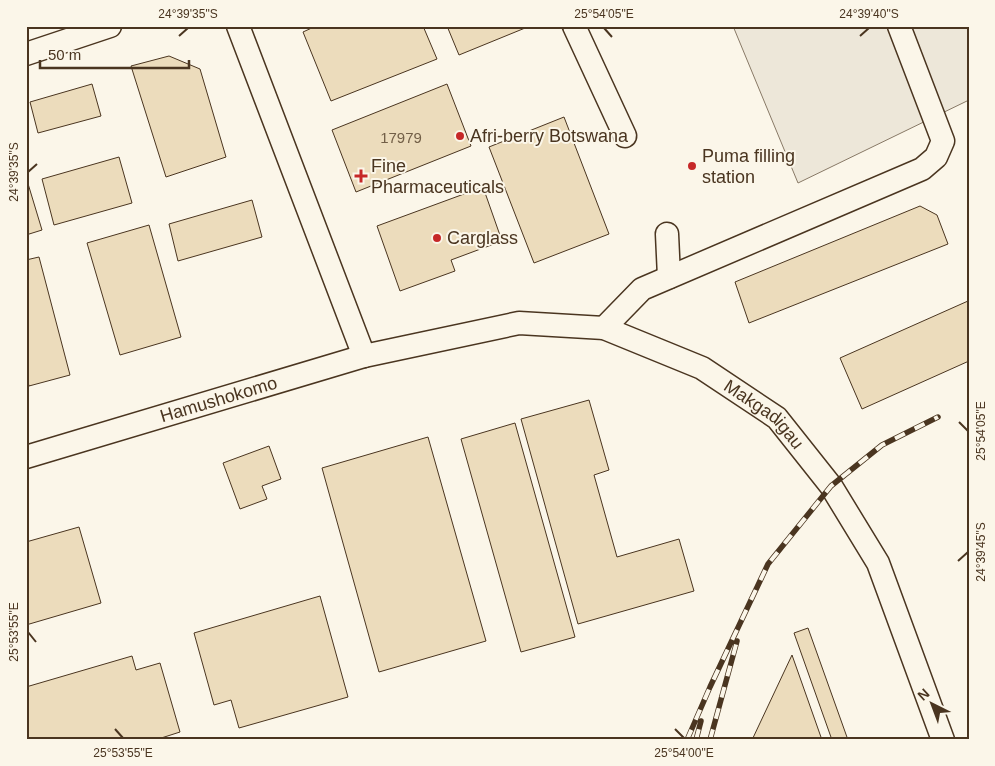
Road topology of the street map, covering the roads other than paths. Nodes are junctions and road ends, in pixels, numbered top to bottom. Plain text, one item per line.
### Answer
1 (110, 26) edge
2 (238, 26) edge
3 (574, 26) edge
4 (899, 26) edge
5 (48, 36) edge
6 (26, 54) edge
7 (625, 136) dead end
8 (667, 234) dead end
9 (669, 277) junction
10 (604, 328) junction
11 (413, 345) joint
12 (364, 356) junction
13 (26, 457) edge
14 (943, 740) edge

1 - 5 street
2 - 12 street
3 - 7 street
4 - 9 street
5 - 6 street
8 - 9 street
9 - 10 street
10 - 11 street, Makgadigau
10 - 14 street, Makgadigau
11 - 12 street, Hamushokomo
12 - 13 street, Hamushokomo

